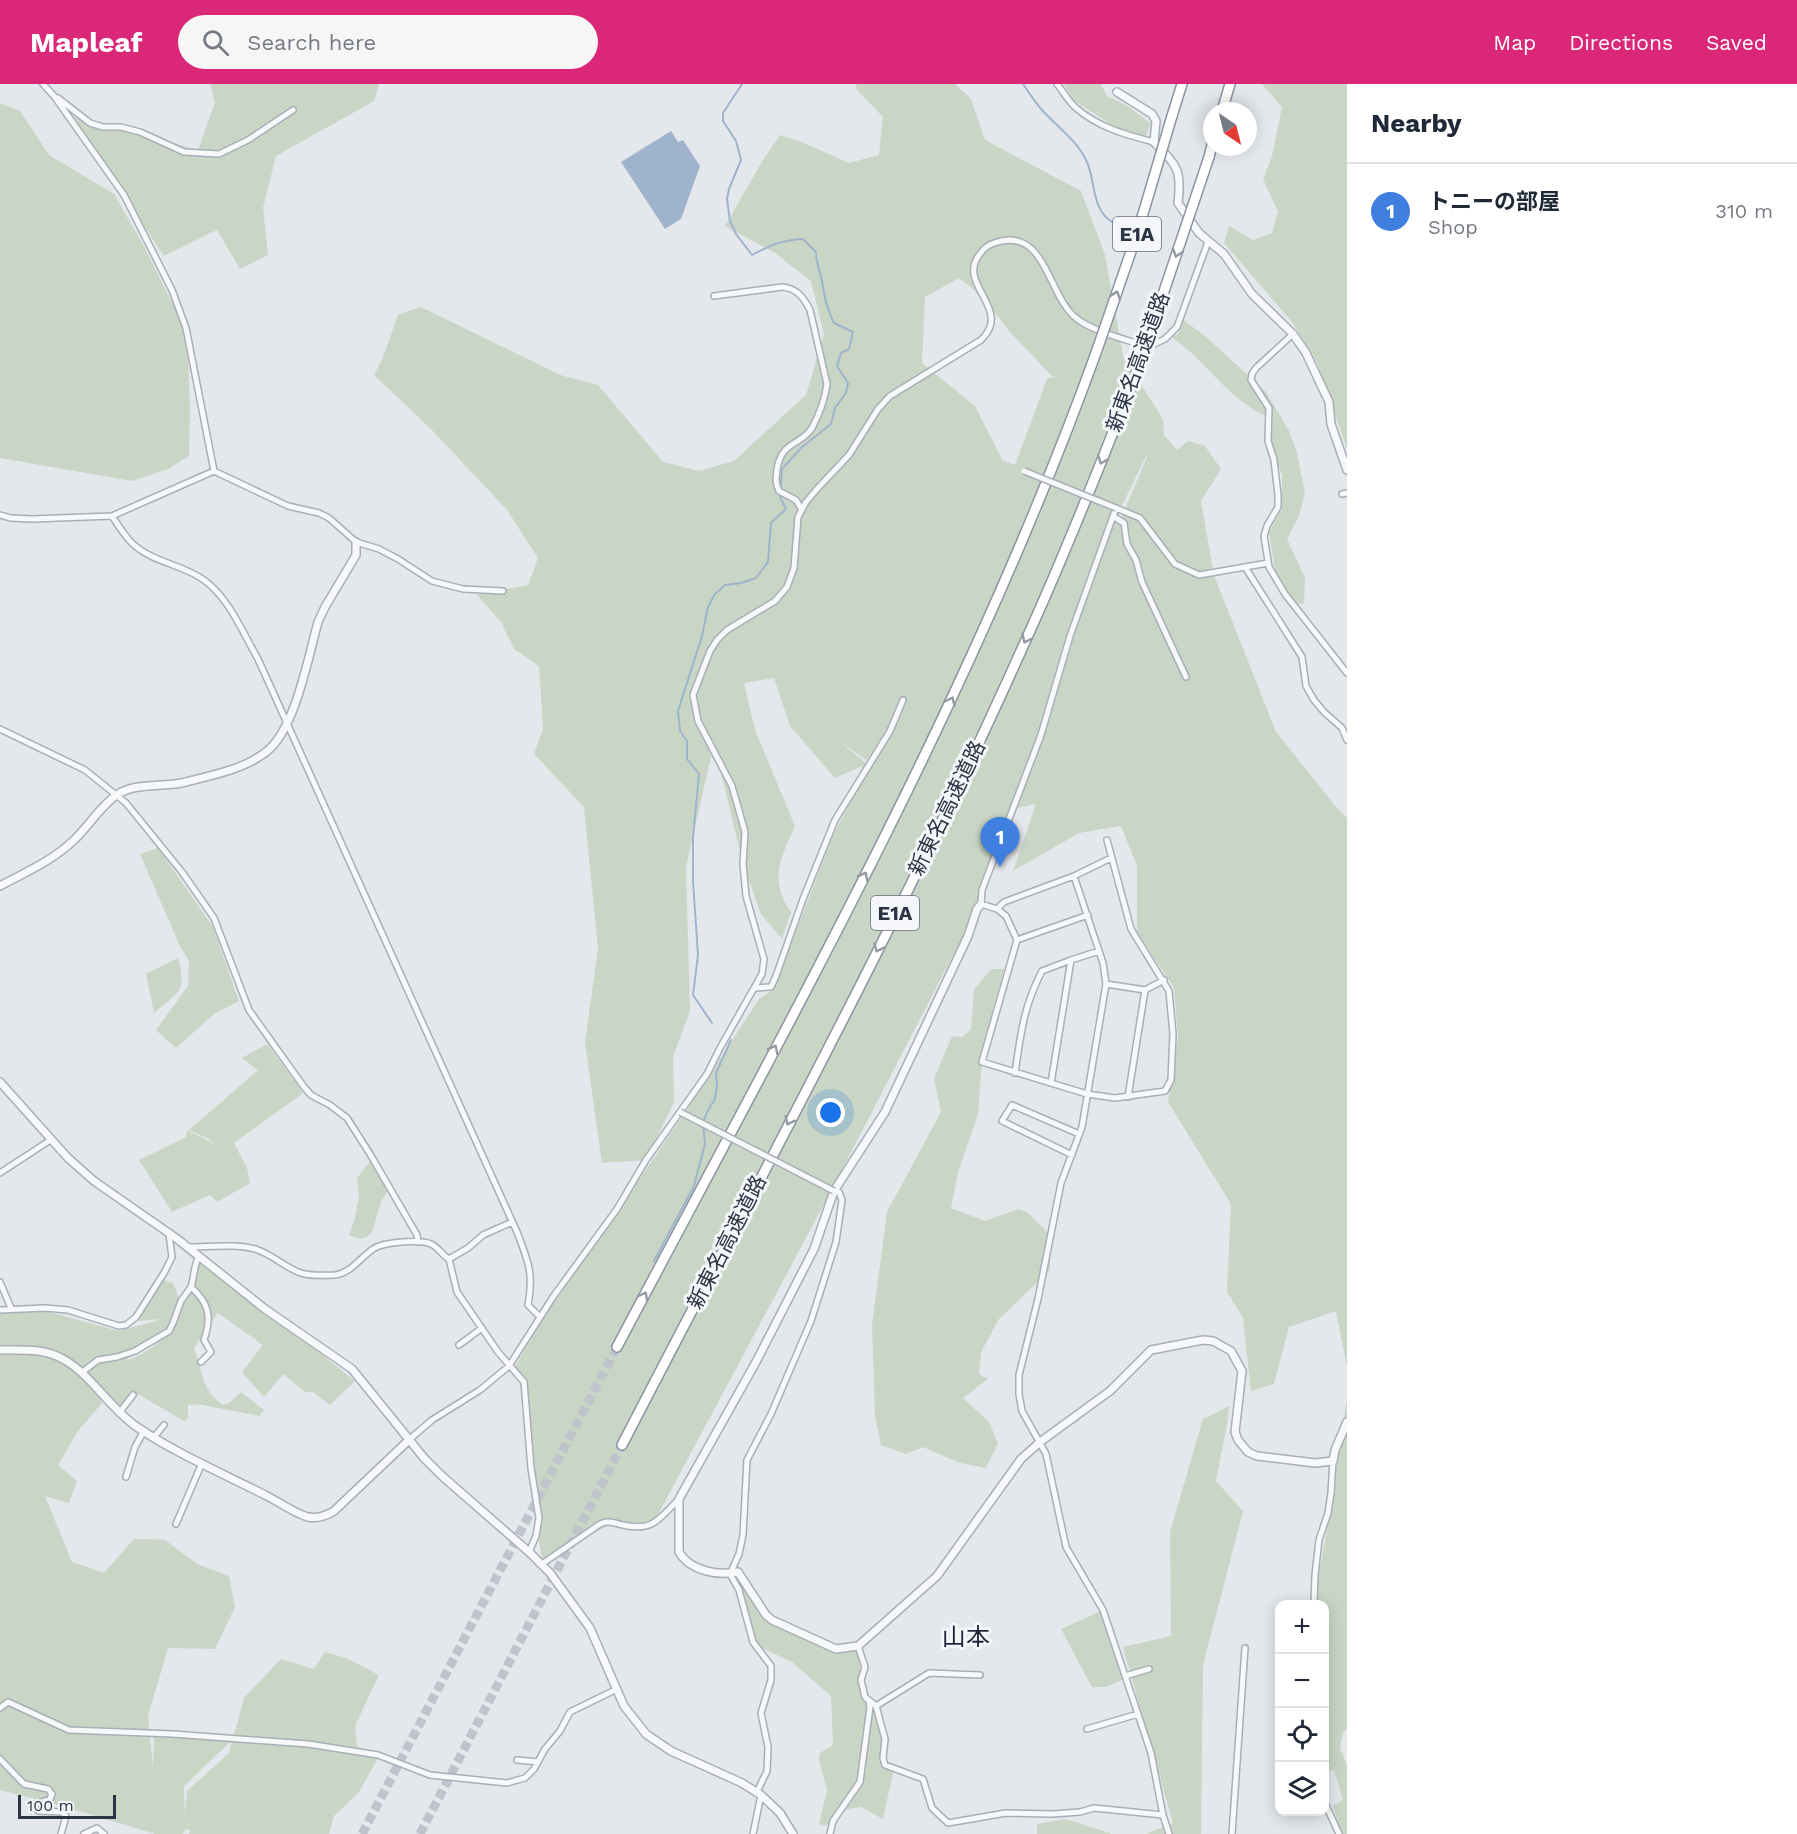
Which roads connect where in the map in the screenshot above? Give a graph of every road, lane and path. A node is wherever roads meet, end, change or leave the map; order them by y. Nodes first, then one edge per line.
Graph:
1 (43, 84) edge
2 (1057, 84) edge
3 (1182, 84) edge
4 (1230, 84) edge
5 (1117, 92) dead end
6 (54, 96) junction
7 (1225, 102) edge
8 (293, 110) dead end
9 (1155, 142) junction
10 (1209, 156) edge
11 (1208, 242) junction
12 (714, 296) dead end
13 (1293, 334) junction
14 (1347, 470) edge
15 (214, 471) junction
16 (1024, 471) dead end
17 (1116, 508) junction
18 (802, 510) junction
19 (0, 515) edge
20 (112, 516) junction
21 (1114, 518) junction
22 (356, 542) junction
23 (1268, 563) junction
24 (1245, 567) junction
25 (503, 591) dead end
26 (1347, 673) edge
27 (1186, 677) dead end
28 (903, 700) dead end
29 (288, 724) junction
30 (0, 729) edge
31 (1347, 740) edge
32 (118, 794) junction
33 (1107, 840) dead end
34 (1111, 858) junction
35 (1074, 876) junction
36 (0, 886) edge
37 (981, 904) junction
38 (997, 909) junction
39 (1088, 915) junction
40 (1017, 940) junction
41 (1099, 951) junction
42 (1071, 960) junction
43 (1164, 980) junction
44 (1106, 984) junction
45 (756, 988) junction
46 (1145, 990) junction
47 (1015, 1074) junction
48 (0, 1082) edge
49 (1051, 1083) junction
50 (1087, 1094) junction
51 (1128, 1096) junction
52 (680, 1112) junction
53 (1079, 1134) junction
54 (52, 1139) junction
55 (1072, 1155) junction
56 (0, 1173) edge
57 (834, 1191) junction
58 (512, 1222) junction
59 (169, 1234) junction
60 (418, 1242) junction
61 (187, 1247) junction
62 (199, 1256) junction
63 (449, 1259) junction
64 (0, 1282) edge
65 (191, 1287) junction
66 (11, 1308) junction
67 (0, 1310) edge
68 (540, 1317) junction
69 (482, 1328) junction
70 (459, 1344) dead end
71 (617, 1347) tunnel mouth
72 (0, 1350) edge
73 (201, 1362) dead end
74 (509, 1366) junction
75 (81, 1372) junction
76 (133, 1395) dead end
77 (119, 1413) junction
78 (1347, 1422) edge
79 (164, 1425) dead end
80 (144, 1431) junction
81 (154, 1437) junction
82 (410, 1439) junction
83 (1040, 1442) junction
84 (622, 1445) tunnel mouth
85 (1333, 1461) junction
86 (202, 1463) junction
87 (126, 1477) dead end
88 (679, 1499) junction
89 (176, 1524) dead end
90 (529, 1552) junction
91 (542, 1564) junction
92 (730, 1574) junction
93 (1314, 1600) edge
94 (858, 1646) junction
95 (1245, 1648) dead end
96 (1149, 1669) dead end
97 (980, 1675) dead end
98 (1125, 1676) junction
99 (616, 1689) junction
100 (869, 1702) junction
101 (876, 1706) junction
102 (0, 1708) edge
103 (1138, 1714) junction
104 (1088, 1729) dead end
105 (0, 1759) edge
106 (517, 1760) dead end
107 (538, 1762) junction
108 (759, 1794) junction
109 (1329, 1812) edge
110 (1162, 1815) junction
111 (61, 1834) edge
112 (84, 1834) edge
113 (104, 1834) edge
114 (753, 1834) edge
115 (793, 1834) edge
116 (830, 1834) edge
117 (1169, 1834) edge
118 (1232, 1834) edge
119 (1339, 1834) edge

1 - 6 street
2 - 9 street
71 -> 3 highway, 新東名高速道路 / E1A, bridge
4 - 7 highway
5 - 9 street
6 - 8 street
6 - 15 street
9 - 11 street
10 -> 84 highway, 新東名高速道路 / E1A, bridge
11 - 13 street
11 - 18 street
12 - 18 street
13 - 14 street
13 - 23 street
15 - 20 street
15 - 22 street
16 - 17 street, bridge
17 - 21 street
17 - 24 street
18 - 45 street
19 - 20 street
20 - 29 street
21 - 27 street
21 - 37 street
22 - 25 street
22 - 29 street
23 - 24 street
23 - 26 street
24 - 31 street
28 - 45 street
29 - 32 street
29 - 58 street
30 - 32 street
32 - 36 street
32 - 60 street
33 - 34 street
34 - 35 street
34 - 43 street
35 - 38 street
35 - 39 street
37 - 38 street
37 - 57 street
38 - 40 street
39 - 40 street
39 - 41 street
40 - 47 street
41 - 42 street
41 - 44 street
42 - 47 street
42 - 49 street
43 - 46 street
43 - 51 street
44 - 46 street
44 - 50 street
45 - 52 street
46 - 51 street
47 - 49 street
48 - 54 street
49 - 50 street
50 - 51 street
50 - 53 street
52 - 57 street, bridge
52 - 68 street
53 - 55 street
53 - 55 street
54 - 56 street
54 - 59 street
55 - 83 street
57 - 88 street
57 - 92 street
58 - 63 street
58 - 68 street
59 - 61 street
59 - 66 street
60 - 61 street
60 - 63 street
61 - 62 street
62 - 65 street
62 - 82 street
63 - 69 street
64 - 66 street
65 - 73 street
65 - 75 street
66 - 67 street
68 - 74 street
69 - 70 street
69 - 74 street
72 - 75 street
74 - 82 street
74 - 90 street
75 - 77 street
76 - 77 street
77 - 80 street
78 - 85 street
79 - 81 street
80 - 81 street
80 - 87 street
81 - 86 street
82 - 86 street
82 - 90 street
83 - 85 street
83 - 94 street
83 - 98 street
85 - 93 street
86 - 89 street
88 - 91 street
88 - 92 street
90 - 91 street
91 - 99 street
92 - 94 street
92 - 108 street
94 - 100 street
95 - 118 street
96 - 98 street
97 - 101 street
98 - 103 street
99 - 107 street
99 - 108 street
100 - 101 street
100 - 116 street
101 - 110 street
102 - 107 street
103 - 104 street
103 - 110 street
105 - 111 street
106 - 107 street
108 - 114 street
108 - 115 street
109 - 119 street
110 - 117 street
112 - 113 street

